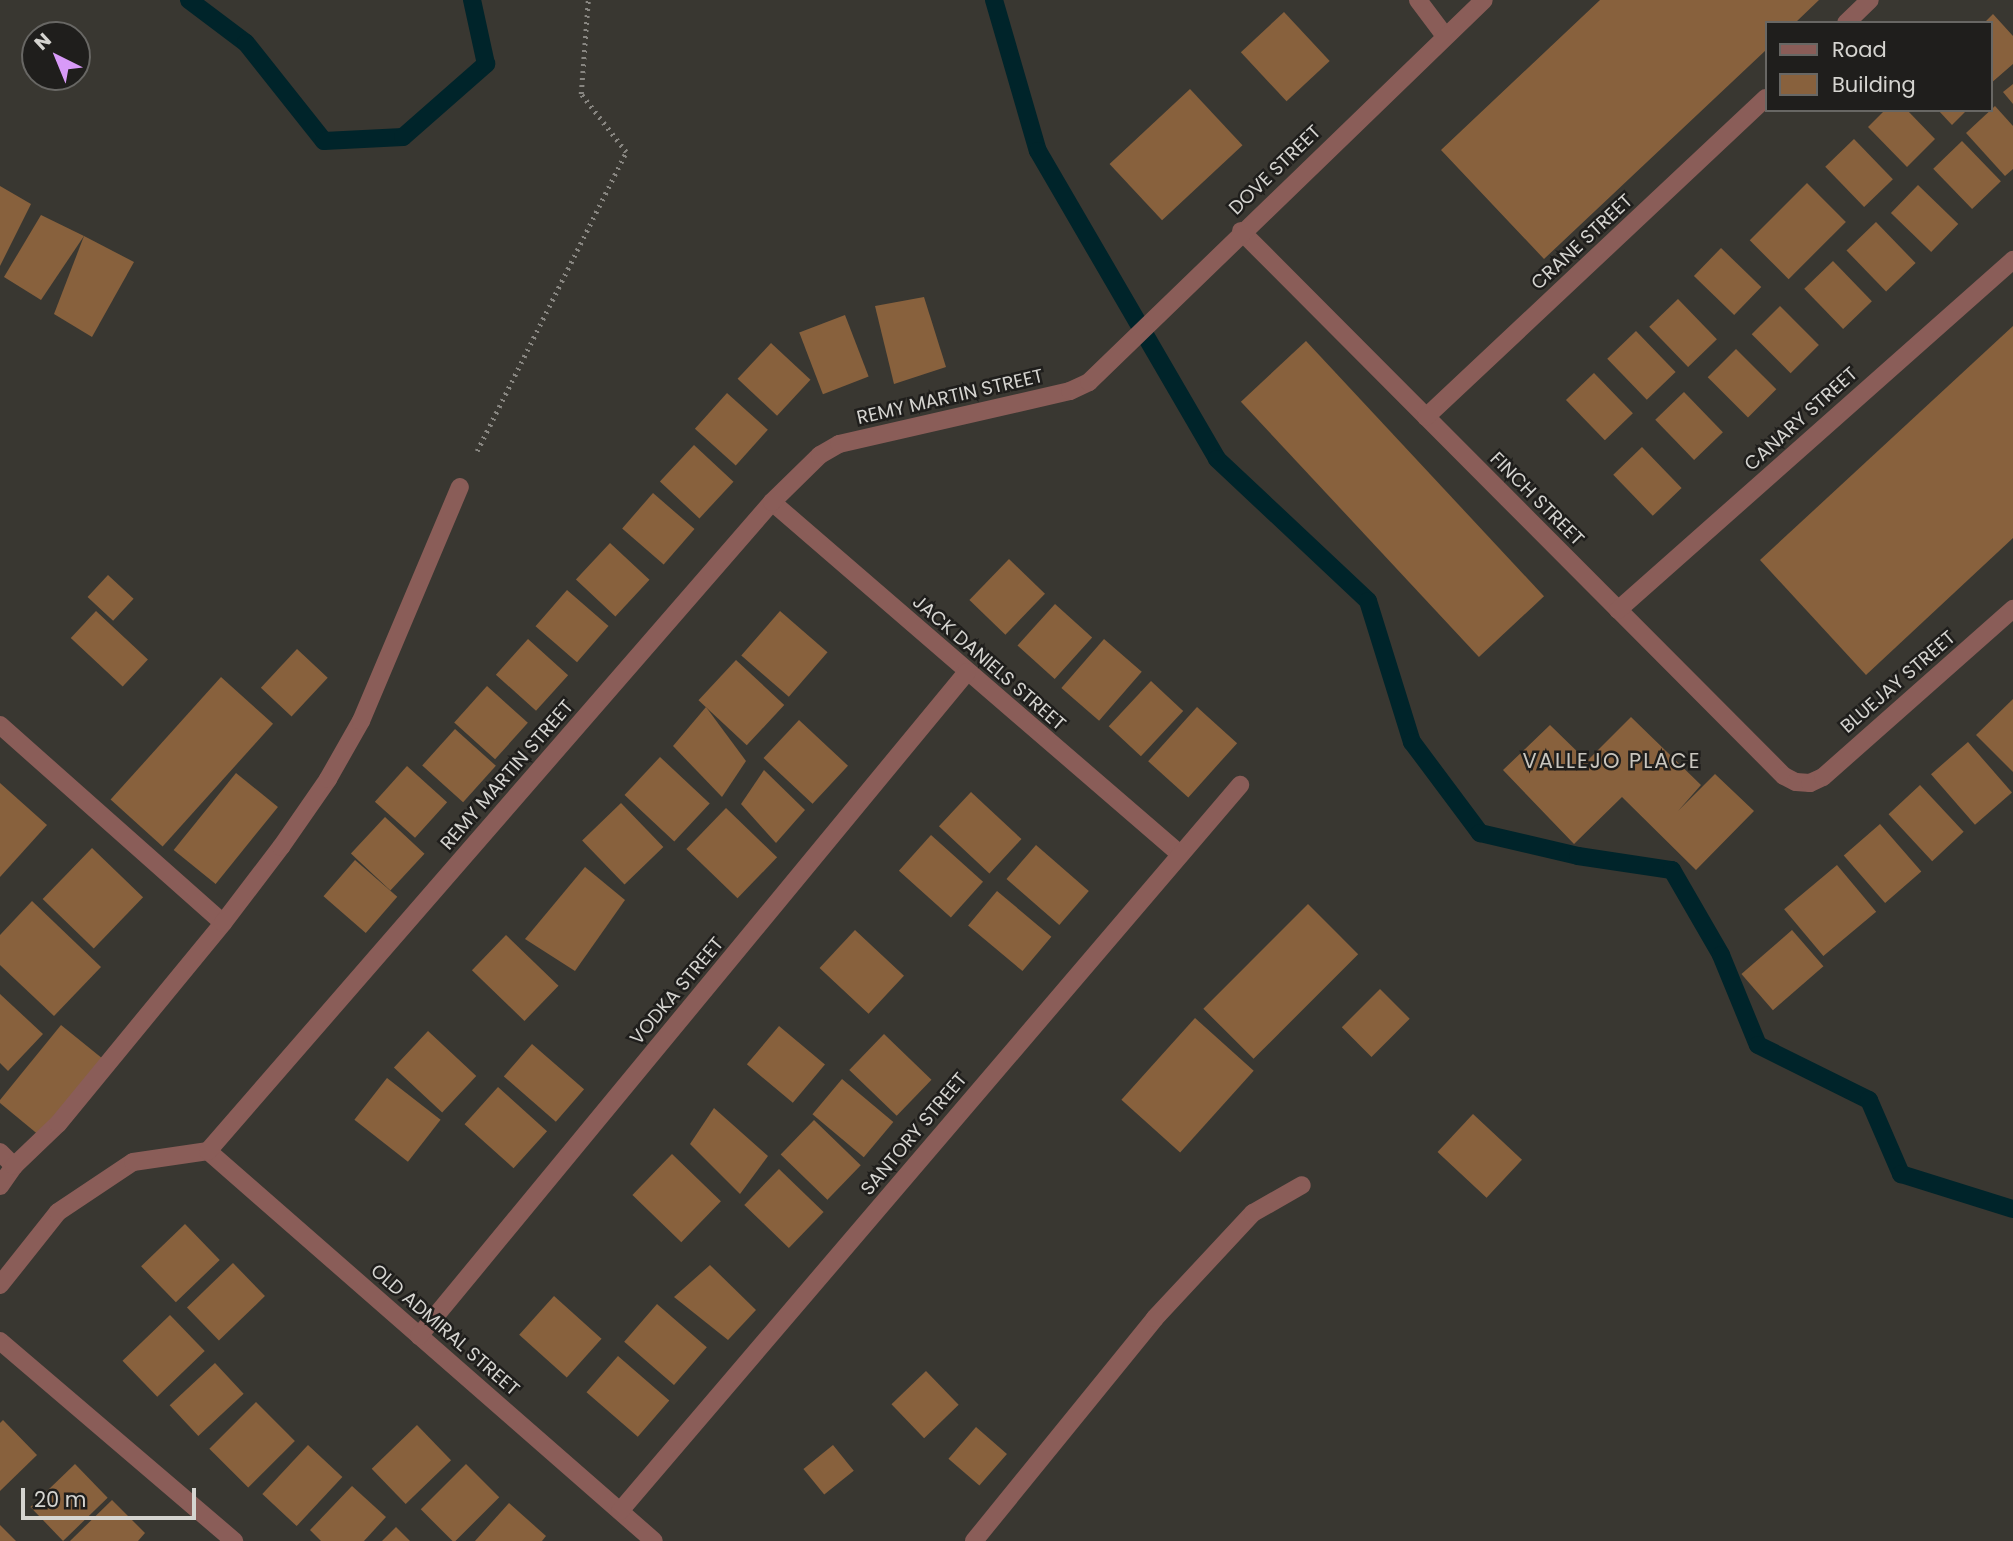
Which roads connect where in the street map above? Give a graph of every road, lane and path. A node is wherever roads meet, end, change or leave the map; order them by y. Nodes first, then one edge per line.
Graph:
1 (588, 0) edge
2 (1418, 0) edge
3 (1484, 0) edge
4 (1870, 0) edge
5 (1848, 21) edge
6 (1445, 36) junction
7 (1764, 100) edge
8 (1241, 231) junction
9 (2013, 260) edge
10 (1096, 372) joint
11 (1426, 417) junction
12 (460, 487) joint
13 (772, 502) junction
14 (2013, 608) edge
15 (1618, 610) junction
16 (967, 672) junction
17 (0, 725) edge
18 (1810, 783) joint
19 (1240, 785) dead end
20 (1180, 854) junction
21 (223, 923) junction
22 (208, 1151) junction
23 (0, 1152) edge
24 (15, 1166) junction
25 (0, 1185) edge
26 (1302, 1185) dead end
27 (0, 1285) edge
28 (419, 1336) junction
29 (0, 1341) edge
30 (620, 1511) junction
31 (234, 1541) edge
32 (654, 1541) edge
33 (974, 1541) edge

1 - 12 path
2 - 6 street
3 - 6 street, DOVE STREET
4 - 5 street
6 - 8 street, DOVE STREET
7 - 11 street, CRANE STREET
8 - 10 street, DOVE STREET
8 - 11 street, FINCH STREET
9 - 15 street, CANARY STREET
10 - 13 street, REMY MARTIN STREET
11 - 15 street, FINCH STREET
12 - 21 street
13 - 16 street, JACK DANIELS STREET
13 - 22 street, REMY MARTIN STREET
14 - 18 street, BLUEJAY STREET
15 - 18 street, FINCH STREET
16 - 20 street, JACK DANIELS STREET
16 - 28 street, VODKA STREET
17 - 21 street
19 - 20 street, SANTORY STREET
20 - 30 street, SANTORY STREET
21 - 24 street
22 - 27 street
22 - 28 street, OLD ADMIRAL STREET
23 - 24 street
24 - 25 street
26 - 33 street
28 - 30 street, OLD ADMIRAL STREET
29 - 31 street
30 - 32 street, OLD ADMIRAL STREET

